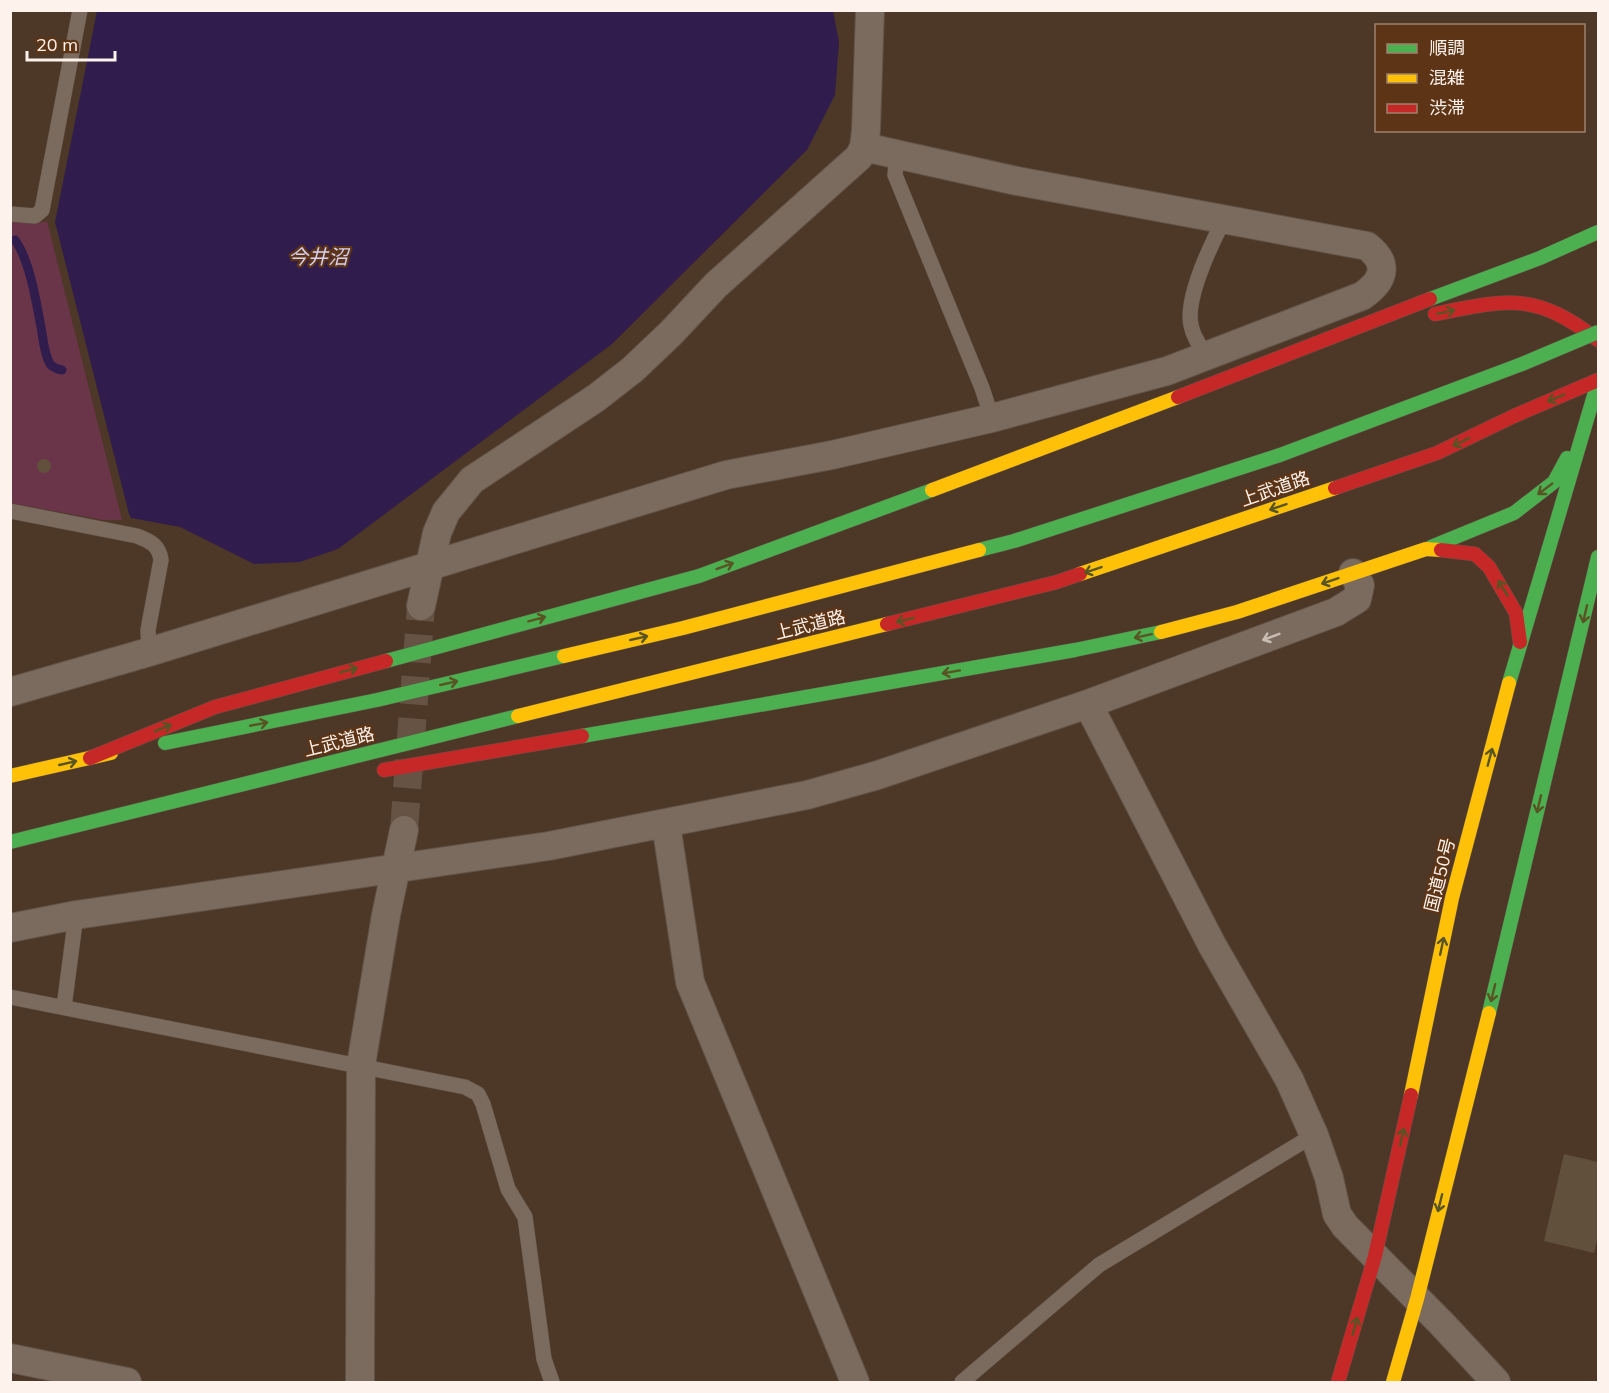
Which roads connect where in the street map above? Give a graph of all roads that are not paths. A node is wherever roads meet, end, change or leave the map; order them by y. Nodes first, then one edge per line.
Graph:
1 (80, 10) edge
2 (869, 11) edge
3 (864, 147) junction
4 (897, 154) junction
5 (10, 213) edge
6 (1225, 218) junction
7 (1599, 232) edge
8 (1350, 329) junction
9 (1599, 332) edge
10 (1599, 340) edge
11 (1206, 355) junction
12 (1221, 381) junction
13 (1599, 381) edge
14 (992, 418) junction
15 (1586, 423) junction
16 (10, 511) edge
17 (1426, 549) junction
18 (1599, 557) edge
19 (429, 565) junction
20 (1353, 573) junction
21 (421, 606) tunnel mouth
22 (1520, 642) junction
23 (149, 652) junction
24 (10, 692) edge
25 (1088, 704) junction
26 (90, 758) junction
27 (375, 772) dead end
28 (10, 776) edge
29 (255, 782) junction
30 (313, 782) dead end
31 (666, 824) junction
32 (404, 830) tunnel mouth
33 (10, 842) edge
34 (395, 869) junction
35 (76, 915) junction
36 (10, 928) edge
37 (10, 997) edge
38 (64, 1007) junction
39 (361, 1065) junction
40 (1314, 1135) junction
41 (1375, 1256) junction
42 (1417, 1299) junction
43 (10, 1358) edge
44 (127, 1383) edge
45 (360, 1383) edge
46 (552, 1383) edge
47 (855, 1383) edge
48 (962, 1383) edge
49 (1338, 1383) edge
50 (1393, 1383) edge
51 (1496, 1383) edge

1 - 5 lane
2 - 3 street
3 - 4 street
3 - 19 street
4 - 6 street
4 - 14 lane
6 - 11 lane
6 - 11 street
7 - 8 highway
8 -> 10 highway
8 - 12 highway
26 -> 9 highway, 上武道路, bridge
11 - 12 street
11 - 14 street
26 -> 12 highway
13 - 15 highway, 国道50号
13 -> 29 highway, 上武道路
14 - 19 street
15 -> 17 highway
15 - 22 highway, 国道50号
16 - 23 lane
17 - 20 highway
22 -> 17 highway
18 -> 42 highway
19 - 21 street
19 - 23 street
20 -> 25 street
20 -> 27 highway
41 -> 22 highway, 国道50号
23 - 24 street
25 - 31 street
25 - 40 street
28 -> 26 highway, 上武道路
29 - 30 highway
29 - 33 highway, 上武道路
31 - 34 street
31 - 47 street
32 - 34 street
34 - 35 street
34 - 39 street
35 - 36 street
35 - 38 lane
37 - 38 lane
38 - 39 lane
39 - 45 street
39 - 46 lane
40 - 41 street
40 - 48 lane
41 - 42 street
49 -> 41 highway, 国道50号
42 - 50 highway
42 - 51 street
43 - 44 street

